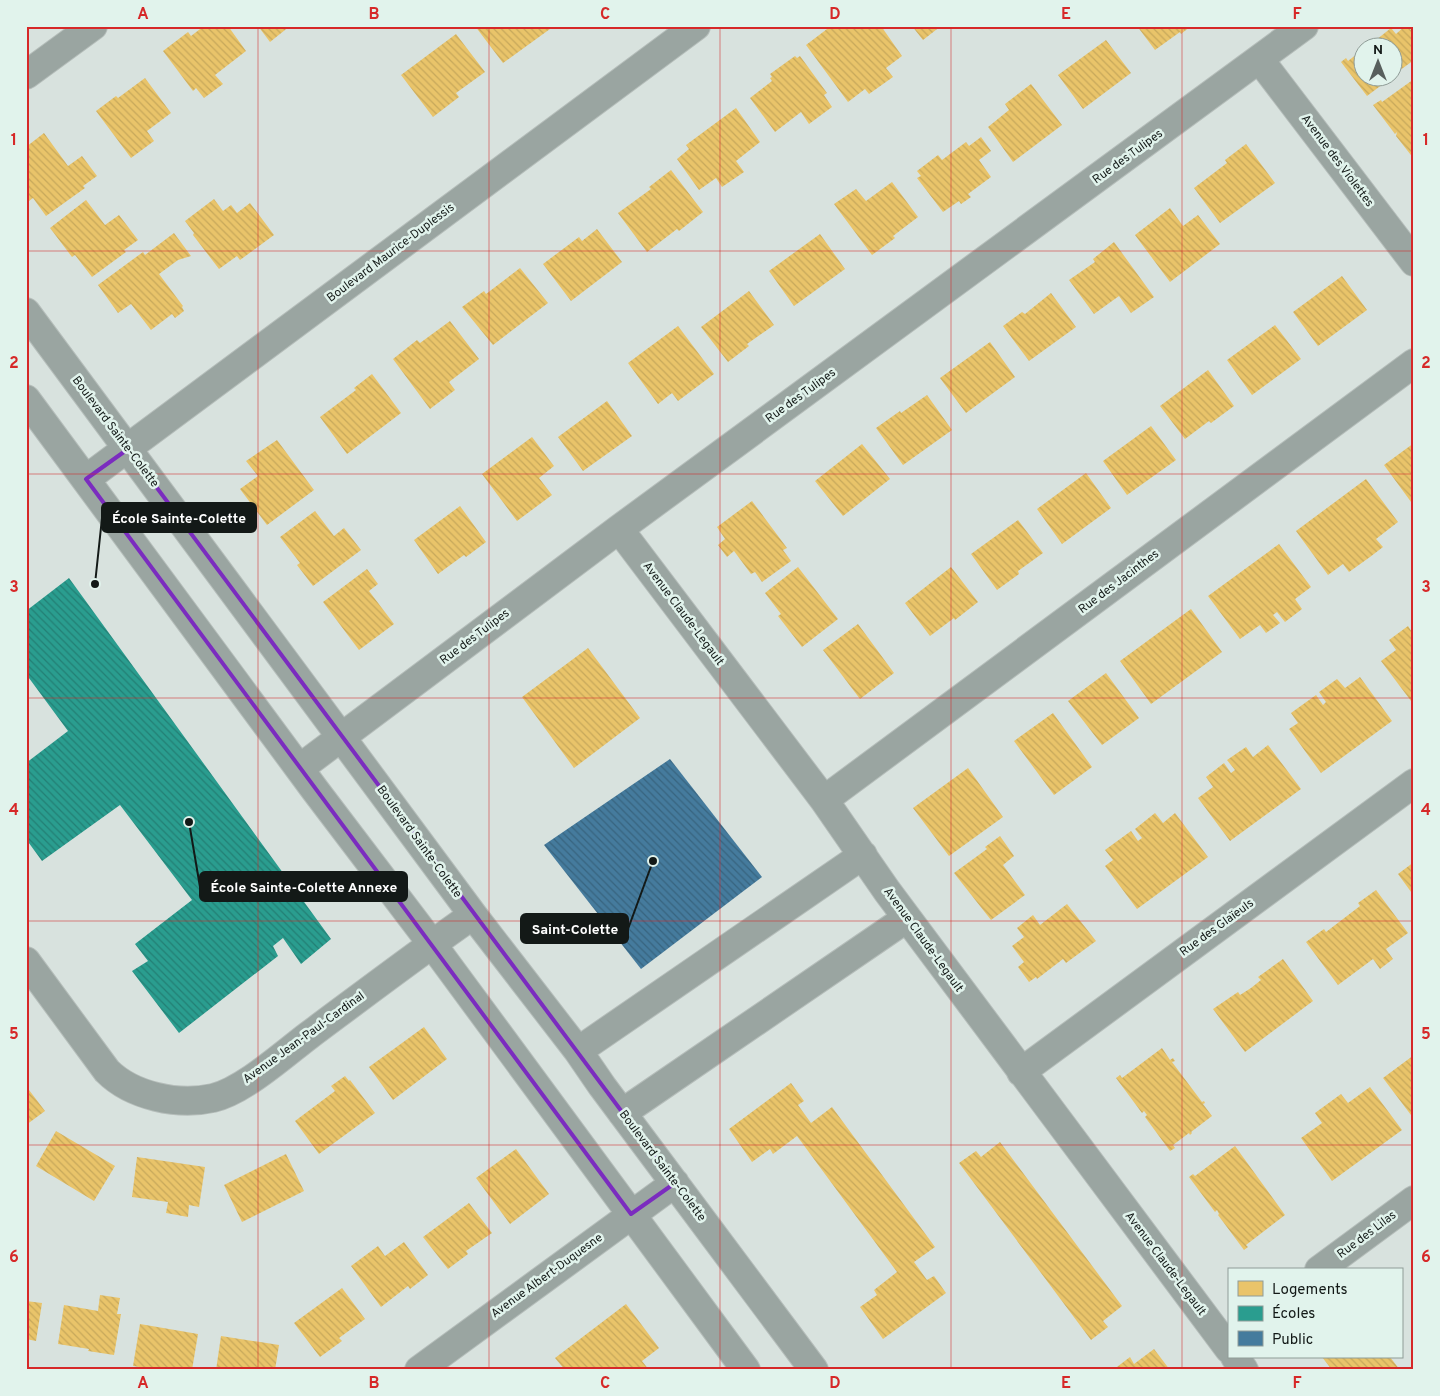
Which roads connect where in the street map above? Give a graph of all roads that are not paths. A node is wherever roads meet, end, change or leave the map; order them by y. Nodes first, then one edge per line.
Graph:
1 (93, 26) edge
2 (696, 26) edge
3 (1304, 26) edge
4 (1260, 60) junction
5 (26, 75) edge
6 (1414, 262) edge
7 (26, 312) edge
8 (1414, 363) edge
9 (26, 399) edge
10 (128, 448) junction
11 (86, 479) junction
12 (619, 529) junction
13 (341, 736) junction
14 (300, 768) junction
15 (1414, 783) edge
16 (824, 800) junction
17 (863, 855) junction
18 (473, 915) junction
19 (907, 918) junction
20 (432, 944) junction
21 (26, 961) edge
22 (578, 1051) junction
23 (1021, 1072) junction
24 (622, 1112) junction
25 (675, 1183) junction
26 (1414, 1200) edge
27 (631, 1214) junction
28 (1322, 1268) edge
29 (1228, 1345) edge
30 (1236, 1358) edge
31 (419, 1370) edge
32 (746, 1370) edge
33 (814, 1370) edge
34 (1244, 1370) edge

1 - 5 street
2 - 10 street, Boulevard Maurice-Duplessis
3 - 4 street, Rue des Tulipes
4 - 6 street, Avenue des Violettes
4 - 12 street, Rue des Tulipes
7 - 10 street, Boulevard Sainte-Colette
8 - 16 street, Rue des Jacinthes
9 - 11 street
10 - 11 street, Boulevard Maurice-Duplessis
10 - 13 street, Boulevard Sainte-Colette
11 - 14 street
12 - 13 street, Rue des Tulipes
12 - 16 street, Avenue Claude-Legault
13 - 14 street, Rue des Tulipes
13 - 18 street, Boulevard Sainte-Colette
14 - 20 street
15 - 23 street, Rue des Glaïeuls
16 - 17 street, Avenue Claude-Legault
17 - 19 street, Avenue Claude-Legault
17 - 22 street
18 - 20 street, Avenue Jean-Paul-Cardinal
18 - 22 street, Boulevard Sainte-Colette
19 - 23 street, Avenue Claude-Legault
19 - 24 street
20 - 21 street, Avenue Jean-Paul-Cardinal
20 - 27 street
22 - 24 street, Boulevard Sainte-Colette
23 - 29 street, Avenue Claude-Legault
24 - 25 street, Boulevard Sainte-Colette
25 - 27 street, Avenue Albert-Duquesne
25 - 33 street, Boulevard Sainte-Colette
26 - 28 street, Rue des Lilas
27 - 31 street, Avenue Albert-Duquesne
27 - 32 street
30 - 34 street, Avenue Claude-Legault

